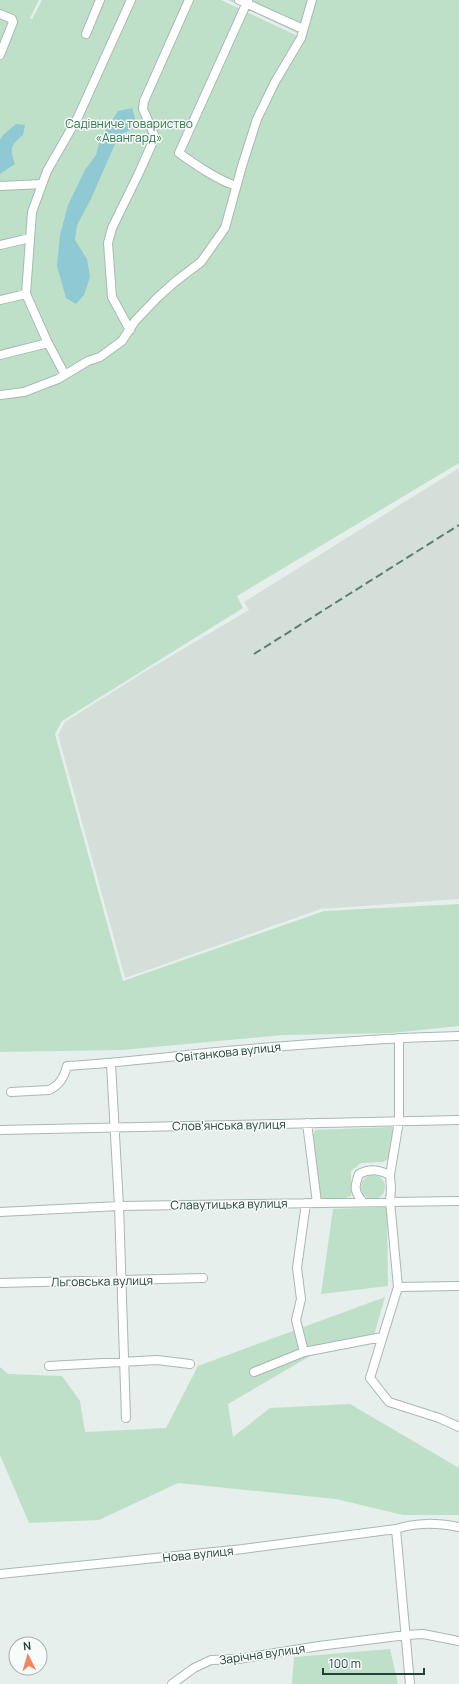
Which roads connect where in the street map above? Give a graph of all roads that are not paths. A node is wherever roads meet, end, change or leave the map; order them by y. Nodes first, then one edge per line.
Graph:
1 (100, 0) edge
2 (131, 0) edge
3 (189, 0) edge
4 (312, 0) edge
5 (245, 1) edge
6 (0, 14) edge
7 (303, 29) junction
8 (86, 34) dead end
9 (0, 54) edge
10 (42, 184) junction
11 (0, 186) edge
12 (236, 186) junction
13 (30, 238) junction
14 (0, 245) edge
15 (26, 294) junction
16 (0, 300) edge
17 (130, 330) junction
18 (48, 343) junction
19 (0, 355) edge
20 (65, 375) junction
21 (0, 395) edge
22 (459, 1036) edge
23 (399, 1038) junction
24 (111, 1064) junction
25 (11, 1092) dead end
26 (459, 1120) edge
27 (399, 1121) junction
28 (307, 1123) junction
29 (115, 1128) junction
30 (0, 1130) edge
31 (390, 1175) junction
32 (459, 1201) edge
33 (363, 1202) junction
34 (390, 1202) junction
35 (306, 1203) junction
36 (317, 1203) junction
37 (119, 1206) junction
38 (0, 1212) edge
39 (203, 1278) dead end
40 (121, 1280) junction
41 (0, 1283) edge
42 (459, 1286) edge
43 (398, 1287) junction
44 (382, 1337) junction
45 (304, 1352) junction
46 (124, 1361) junction
47 (190, 1364) dead end
48 (49, 1366) dead end
49 (254, 1372) dead end
50 (126, 1418) dead end
51 (459, 1427) edge
52 (459, 1527) edge
53 (396, 1529) junction
54 (0, 1574) edge
55 (406, 1635) junction
56 (459, 1641) edge
57 (172, 1684) edge
58 (410, 1684) edge

1 - 8 street
2 - 10 street
3 - 17 street
4 - 7 street
5 - 7 street
5 - 12 street
6 - 9 street
7 - 12 street
10 - 11 street
10 - 13 street
12 - 17 street
13 - 14 street
13 - 15 street
15 - 16 street
15 - 18 street
17 - 20 street
18 - 19 street
18 - 20 street
20 - 21 street
22 - 23 street, Світанкова вулиця
23 - 24 street, Світанкова вулиця
23 - 27 street
24 - 25 street, Світанкова вулиця
24 - 29 street
26 - 27 street, Словʼянська вулиця
27 - 28 street, Словʼянська вулиця
27 - 31 street
28 - 29 street, Словʼянська вулиця
28 - 36 street
29 - 30 street, Словʼянська вулиця
29 - 37 street
31 - 33 street
31 - 34 street
32 - 34 street, Славутицька вулиця
33 - 34 street, Славутицька вулиця
33 - 36 street, Славутицька вулиця
34 - 43 street
35 - 36 street, Славутицька вулиця
35 - 37 street, Славутицька вулиця
35 - 45 street
37 - 38 street, Славутицька вулиця
37 - 40 street
39 - 40 street, Льговська вулиця
40 - 41 street, Льговська вулиця
40 - 46 street
42 - 43 street
43 - 44 street
44 - 45 street
44 - 51 street
45 - 49 street
46 - 47 street
46 - 48 street
46 - 50 street
52 - 53 street, Нова вулиця
53 - 54 street, Нова вулиця
53 - 55 street
55 - 56 street, Зарічна вулиця
55 - 57 street, Зарічна вулиця
55 - 58 street

